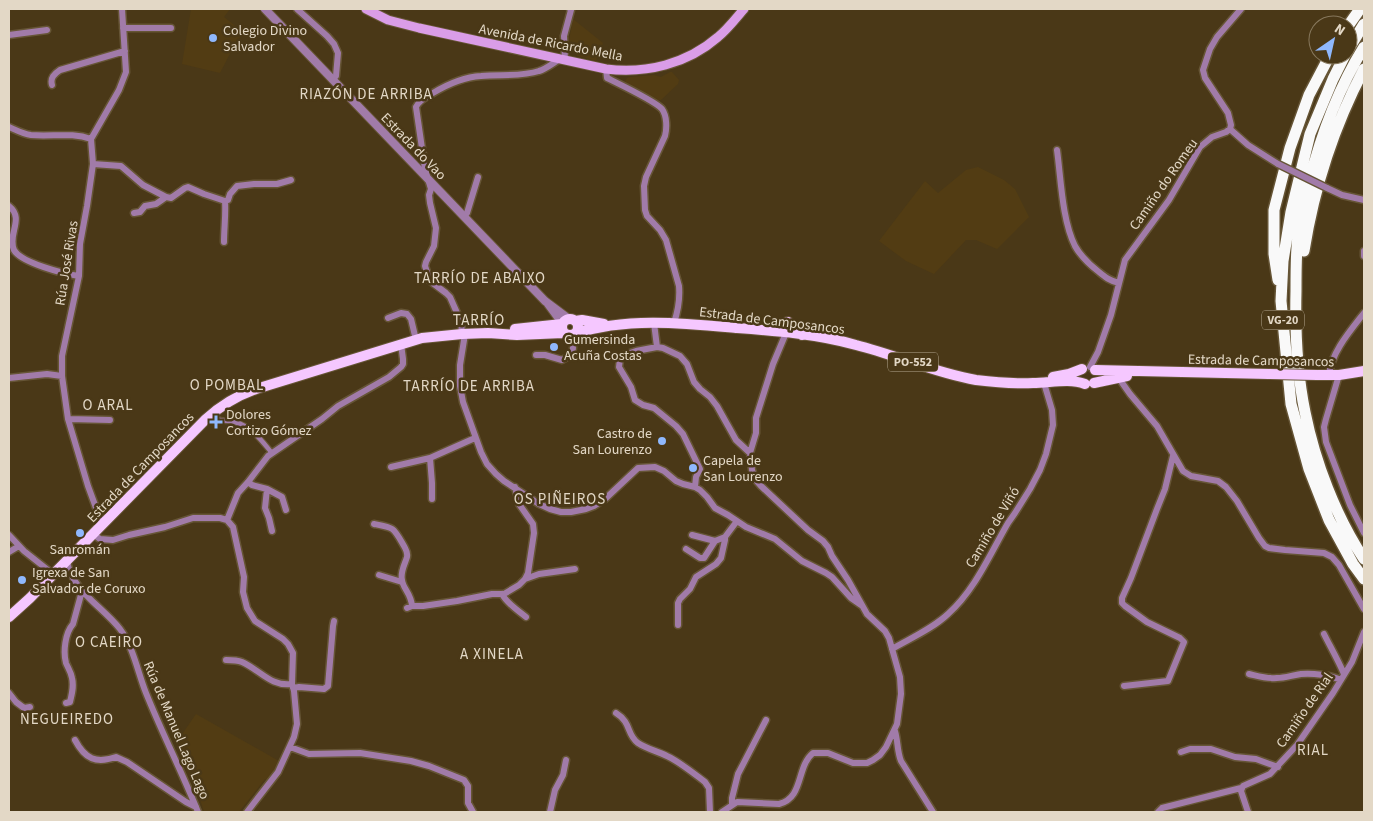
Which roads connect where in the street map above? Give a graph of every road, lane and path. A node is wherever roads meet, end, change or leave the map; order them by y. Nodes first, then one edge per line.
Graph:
1 (122, 9) edge
2 (266, 9) edge
3 (297, 9) edge
4 (366, 9) edge
5 (570, 9) edge
6 (744, 9) edge
7 (1241, 9) edge
8 (123, 28) junction
9 (171, 28) dead end
10 (47, 30) dead end
11 (9, 35) edge
12 (1364, 47) edge
13 (125, 51) junction
14 (562, 60) junction
15 (1325, 65) edge
16 (1340, 65) edge
17 (606, 69) junction
18 (1364, 69) edge
19 (333, 79) junction
20 (52, 85) dead end
21 (9, 127) edge
22 (1230, 129) junction
23 (91, 139) junction
24 (1056, 150) dead end
25 (93, 164) junction
26 (478, 176) dead end
27 (427, 177) junction
28 (290, 180) dead end
29 (166, 197) junction
30 (1364, 200) edge
31 (225, 201) junction
32 (9, 206) edge
33 (134, 213) dead end
34 (463, 216) junction
35 (224, 242) dead end
36 (12, 251) edge
37 (1364, 251) edge
38 (1364, 256) edge
39 (79, 276) junction
40 (1119, 283) junction
41 (545, 301) junction
42 (1281, 302) junction
43 (1364, 314) edge
44 (554, 315) junction
45 (388, 318) dead end
46 (654, 323) junction
47 (674, 323) junction
48 (547, 325) junction
49 (568, 327) junction
50 (787, 327) junction
51 (1296, 327) junction
52 (488, 333) junction
53 (463, 334) junction
54 (416, 340) junction
55 (401, 344) junction
56 (657, 347) junction
57 (536, 355) dead end
58 (1089, 369) junction
59 (1364, 371) edge
60 (1157, 372) junction
61 (1334, 375) junction
62 (62, 376) junction
63 (9, 378) edge
64 (1120, 379) junction
65 (1015, 382) junction
66 (1044, 383) junction
67 (1089, 383) junction
68 (216, 418) dead end
69 (68, 419) junction
70 (110, 420) dead end
71 (475, 438) junction
72 (272, 453) junction
73 (750, 453) junction
74 (1173, 456) junction
75 (430, 458) junction
76 (391, 467) dead end
77 (248, 482) junction
78 (515, 487) junction
79 (696, 487) junction
80 (266, 489) junction
81 (432, 499) dead end
82 (286, 510) dead end
83 (227, 520) junction
84 (737, 521) junction
85 (102, 524) junction
86 (374, 524) dead end
87 (272, 532) dead end
88 (1364, 533) edge
89 (94, 534) junction
90 (9, 535) edge
91 (692, 535) dead end
92 (725, 537) junction
93 (715, 541) junction
94 (19, 546) junction
95 (686, 549) dead end
96 (9, 552) edge
97 (1364, 559) edge
98 (67, 561) junction
99 (575, 570) dead end
100 (53, 574) junction
101 (379, 575) dead end
102 (525, 579) junction
103 (1364, 580) edge
104 (402, 582) junction
105 (82, 591) junction
106 (502, 594) junction
107 (863, 606) junction
108 (1364, 609) edge
109 (9, 617) edge
110 (526, 617) dead end
111 (334, 621) dead end
112 (678, 625) dead end
113 (1364, 632) edge
114 (1324, 634) dead end
115 (892, 649) junction
116 (226, 660) dead end
117 (1249, 674) dead end
118 (1343, 677) junction
119 (293, 686) junction
120 (1124, 686) dead end
121 (9, 693) edge
122 (66, 703) dead end
123 (30, 707) dead end
124 (616, 713) dead end
125 (766, 720) dead end
126 (894, 731) junction
127 (75, 740) dead end
128 (290, 747) junction
129 (1181, 752) dead end
130 (566, 760) dead end
131 (1278, 767) junction
132 (1241, 788) junction
133 (732, 805) junction
134 (197, 810) edge
135 (247, 812) edge
136 (473, 812) edge
137 (550, 812) edge
138 (710, 812) edge
139 (722, 812) edge
140 (933, 812) edge
141 (1158, 812) edge
142 (1248, 812) edge

1 - 8 street
2 - 19 street, Estrada do Vao
3 - 19 street
4 - 14 main road, Avenida de Ricardo Mella
5 - 14 street
6 - 17 main road, Avenida de Ricardo Mella
7 - 22 street
8 - 9 street
8 - 13 street
10 - 11 street
12 - 51 highway, VG-20
13 - 20 street
13 - 23 street
14 - 17 main road, Avenida de Ricardo Mella
14 - 27 street
15 - 42 highway
16 - 42 highway, VG-20
17 - 47 street
18 - 51 highway
19 - 27 street, Estrada do Vao
21 - 23 street
22 - 30 street, bridge
22 - 40 street, Camiño do Romeu
23 - 25 street, Rúa José Rivas
24 - 40 street
25 - 29 street
25 - 39 street, Rúa José Rivas
26 - 34 street
27 - 34 street, Estrada do Vao
27 - 53 street
28 - 31 street
29 - 31 street
29 - 33 street
31 - 35 street
32 - 36 street
34 - 41 street, Estrada do Vao
36 - 39 street
37 - 38 street
39 - 62 street, Rúa José Rivas
40 - 58 street, Camiño do Romeu
41 - 44 street, Estrada do Vao
41 - 49 street, Estrada do Vao
42 - 103 highway, VG-20
43 - 61 street
44 - 48 street
44 - 49 street, Estrada do Vao
45 - 54 street
46 - 47 main road, Estrada de Camposancos
46 - 49 main road, Estrada de Camposancos
46 - 56 street
47 - 50 main road, Estrada de Camposancos
48 - 49 main road, Estrada de Camposancos
48 - 52 main road, Estrada de Camposancos
49 - 52 main road, Estrada de Camposancos
49 - 57 street
50 - 65 main road, Estrada de Camposancos / PO-552
50 - 73 street
51 - 97 highway, VG-20
52 - 53 main road, Estrada de Camposancos
53 - 54 main road, Estrada de Camposancos
53 - 71 street
54 - 55 main road, Estrada de Camposancos
55 - 72 street
55 - 85 main road, Estrada de Camposancos
56 - 73 street
56 - 79 street
58 - 60 main road, Estrada de Camposancos / PO-552
58 - 65 main road, Estrada de Camposancos / PO-552
58 - 67 main road
58 - 67 main road
59 - 61 main road, Estrada de Camposancos / PO-552
60 - 61 main road, Estrada de Camposancos / PO-552, bridge
60 - 64 main road, Estrada de Camposancos / PO-552
61 - 88 street
62 - 63 street
62 - 69 street, Rúa José Rivas
64 - 67 main road, Estrada de Camposancos / PO-552
64 - 74 street
65 - 66 main road, Estrada de Camposancos / PO-552
66 - 67 main road, Estrada de Camposancos / PO-552
66 - 115 street, Camiño de Viñó
68 - 72 street
69 - 70 street
69 - 85 street, Rúa José Rivas
71 - 75 street
71 - 78 street
72 - 77 street
73 - 107 street
74 - 108 street
74 - 120 street
75 - 76 street
75 - 81 street
77 - 80 street
77 - 83 street
78 - 79 street
78 - 102 street
79 - 84 street
80 - 82 street
80 - 87 street
83 - 89 street
83 - 119 street
84 - 92 street
84 - 107 street
85 - 89 main road, Estrada de Camposancos
86 - 104 street
89 - 98 main road, Estrada de Camposancos
90 - 94 street
91 - 93 street
92 - 93 street
92 - 112 street
93 - 95 street
94 - 96 street
94 - 100 street
98 - 100 main road, Estrada de Camposancos
98 - 105 street, Rúa de Manuel Lago Lago
99 - 102 street
100 - 109 main road, Estrada de Camposancos
101 - 104 street
102 - 106 street
104 - 106 street
105 - 122 street
105 - 134 street, Rúa de Manuel Lago Lago
106 - 110 street
107 - 115 street
111 - 119 street
113 - 118 street, Camiño de Rial
114 - 118 street
115 - 126 street
116 - 119 street
117 - 118 street
118 - 131 street, Camiño de Rial
119 - 128 street
121 - 123 street
124 - 138 street
125 - 133 street
126 - 133 street
126 - 140 street
127 - 134 street
128 - 135 street
128 - 136 street
129 - 131 street
130 - 137 street
131 - 132 street, Camiño de Rial
132 - 141 street, Camiño de Rial
132 - 142 street
133 - 139 street

